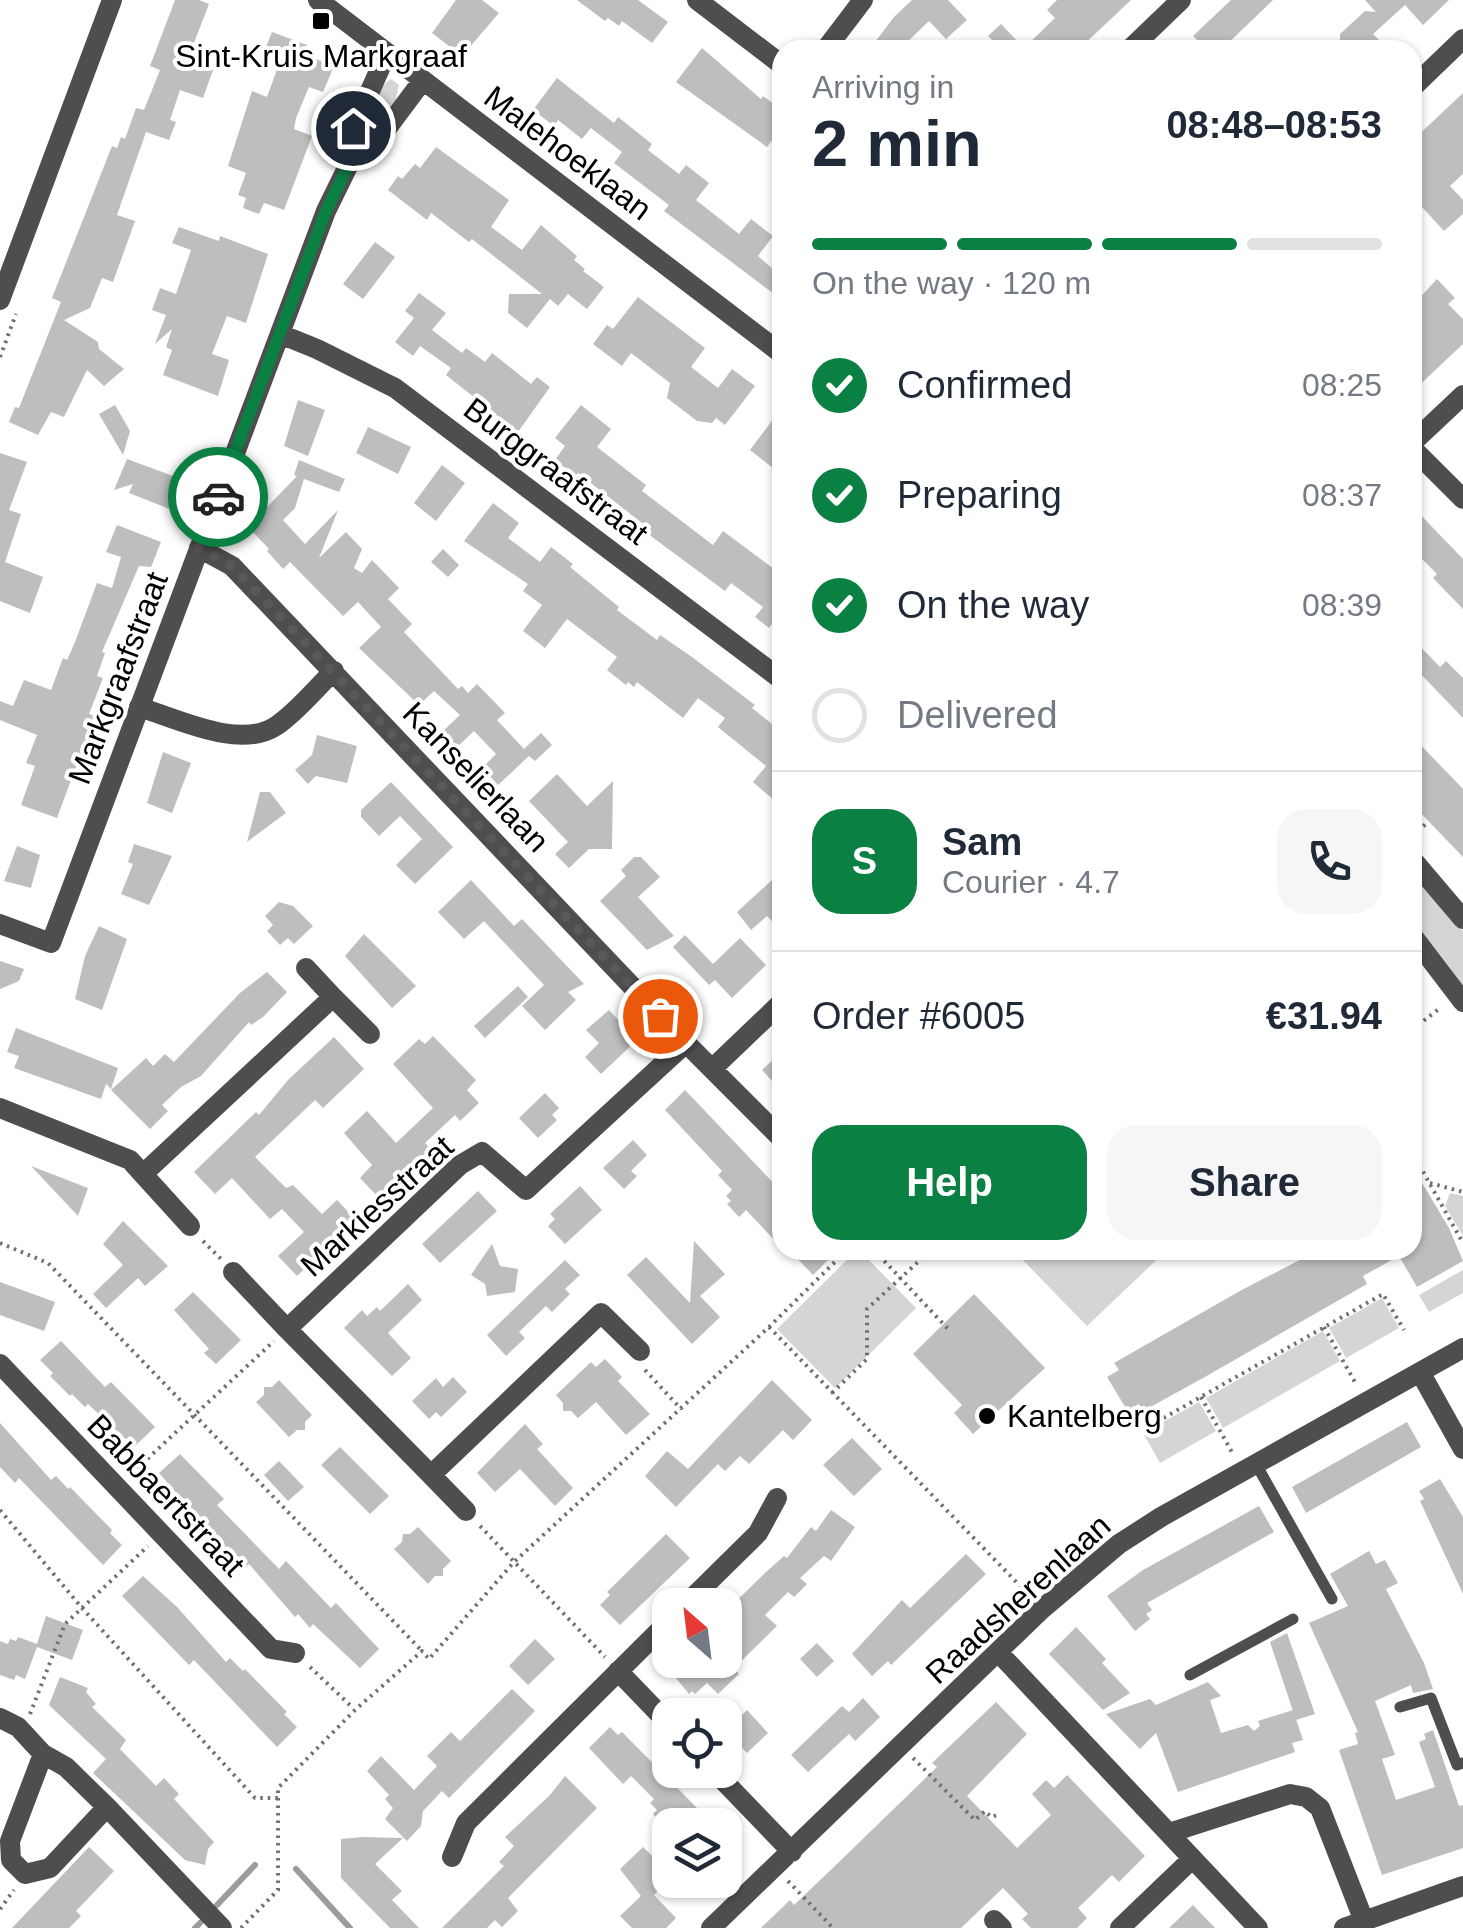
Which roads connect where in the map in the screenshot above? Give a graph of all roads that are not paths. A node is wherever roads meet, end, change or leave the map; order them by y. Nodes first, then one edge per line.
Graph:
1 (112, 0) edge
2 (318, 0) edge
3 (696, 0) edge
4 (863, 0) edge
5 (1181, 0) edge
6 (1463, 39) edge
7 (832, 40) edge
8 (1139, 40) edge
9 (387, 53) junction
10 (772, 57) edge
11 (1422, 78) edge
12 (424, 80) junction
13 (350, 162) junction
14 (0, 300) edge
15 (280, 334) junction
16 (772, 346) edge
17 (1463, 395) edge
18 (1422, 435) edge
19 (1422, 456) edge
20 (1463, 499) edge
21 (199, 548) junction
22 (334, 672) junction
23 (772, 672) edge
24 (139, 707) junction
25 (1422, 871) edge
26 (1463, 918) edge
27 (0, 924) edge
28 (1422, 948) edge
29 (306, 968) dead end
30 (333, 997) junction
31 (1460, 998) edge
32 (772, 1012) edge
33 (370, 1034) dead end
34 (686, 1042) junction
35 (714, 1068) junction
36 (0, 1108) edge
37 (772, 1129) edge
38 (143, 1174) junction
39 (190, 1226) road end
40 (232, 1272) road end
41 (287, 1329) junction
42 (1463, 1348) edge
43 (640, 1351) road end
44 (0, 1364) edge
45 (1420, 1372) junction
46 (1463, 1449) edge
47 (1249, 1468) junction
48 (430, 1475) junction
49 (777, 1498) dead end
50 (466, 1511) road end
51 (702, 1588) edge
52 (1332, 1599) dead end
53 (1293, 1619) dead end
54 (652, 1638) edge
55 (998, 1652) junction
56 (295, 1653) road end
57 (618, 1671) junction
58 (1190, 1674) dead end
59 (652, 1706) edge
60 (1400, 1707) dead end
61 (0, 1718) edge
62 (43, 1754) junction
63 (1463, 1763) edge
64 (730, 1788) edge
65 (108, 1806) junction
66 (1169, 1833) junction
67 (792, 1852) junction
68 (452, 1858) dead end
69 (1192, 1860) junction
70 (1463, 1886) edge
71 (1354, 1924) edge
72 (222, 1928) edge
73 (712, 1928) edge
74 (1120, 1928) edge
75 (1258, 1928) edge

1 - 14 street
2 - 9 street, Malehoeklaan
3 - 10 street
4 - 7 street
5 - 8 street
6 - 11 street
9 - 12 street, Malehoeklaan
9 - 13 street, Markgraafstraat
12 - 13 street, Markgraafstraat
12 - 16 street, Malehoeklaan
13 - 15 street, Markgraafstraat
15 - 21 street, Markgraafstraat
15 - 23 street, Burggraafstraat
17 - 18 street
19 - 20 street
21 - 22 street, Kanselierlaan
21 - 24 street, Markgraafstraat
22 - 24 street
22 - 34 street, Kanselierlaan
24 - 27 street, Markgraafstraat
25 - 26 street
28 - 31 street
29 - 30 street
30 - 33 street
30 - 38 street
32 - 35 street
34 - 35 street, Kanselierlaan
34 - 41 street, Markiesstraat
35 - 37 street, Kanselierlaan
36 - 38 street
38 - 39 street
40 - 41 street
41 - 48 street
42 - 45 street, Raadsherenlaan
43 - 48 street
44 - 56 street, Babbaertstraat
45 - 46 street
45 - 47 street, Raadsherenlaan
47 - 52 lane
47 - 55 street, Raadsherenlaan
48 - 50 street
49 - 51 street
53 - 58 lane
54 - 57 street
55 - 66 street
55 - 67 street, Raadsherenlaan
57 - 59 street
57 - 68 street
60 - 63 lane
61 - 62 street
62 - 65 street
62 - 65 street
64 - 67 street
65 - 72 street
66 - 69 street
66 - 71 street
67 - 73 street, Raadsherenlaan
69 - 74 street
69 - 75 street
70 - 71 street

